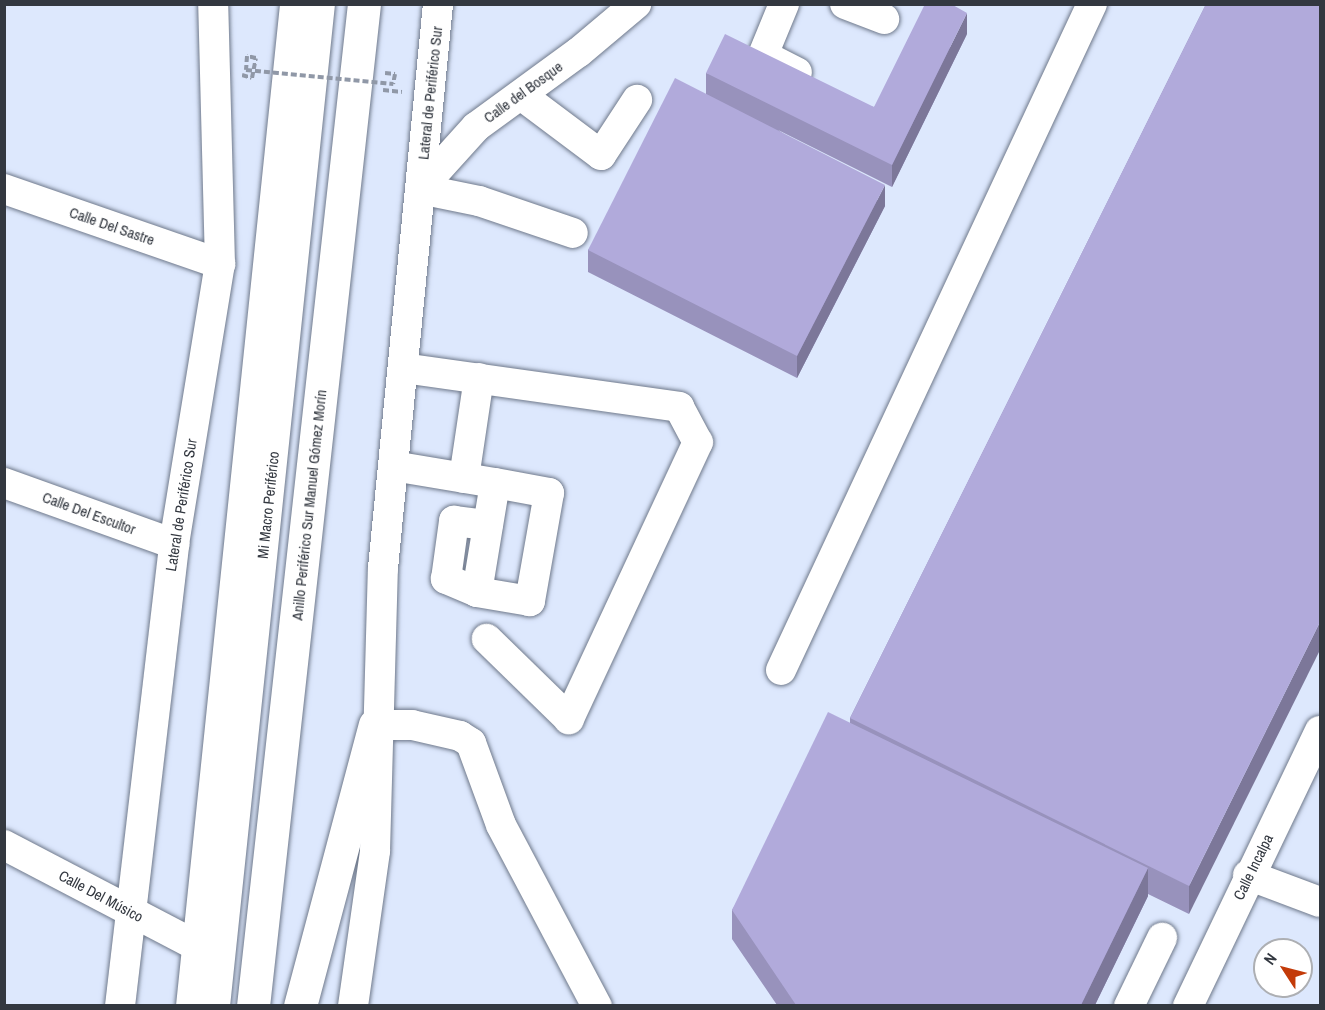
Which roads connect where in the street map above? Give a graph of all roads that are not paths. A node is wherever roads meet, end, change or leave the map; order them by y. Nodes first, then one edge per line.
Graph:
1 (213, 4) edge
2 (296, 4) edge
3 (320, 4) edge
4 (338, 4) edge
5 (364, 4) edge
6 (438, 4) edge
7 (636, 4) edge
8 (784, 4) edge
9 (845, 4) edge
10 (1092, 4) edge
11 (884, 19) dead end
12 (824, 85) edge
13 (521, 95) junction
14 (637, 100) dead end
15 (4, 189) edge
16 (420, 189) junction
17 (573, 233) dead end
18 (220, 264) junction
19 (403, 368) junction
20 (479, 378) junction
21 (393, 466) junction
22 (464, 478) junction
23 (4, 483) edge
24 (495, 483) junction
25 (174, 544) junction
26 (487, 639) dead end
27 (781, 670) dead end
28 (375, 724) junction
29 (1320, 731) edge
30 (4, 845) edge
31 (1248, 875) junction
32 (1320, 902) edge
33 (129, 912) junction
34 (1162, 938) dead end
35 (199, 947) junction
36 (120, 1005) edge
37 (192, 1005) edge
38 (215, 1005) edge
39 (234, 1005) edge
40 (253, 1005) edge
41 (300, 1005) edge
42 (353, 1005) edge
43 (597, 1005) edge
44 (1129, 1005) edge
45 (1188, 1005) edge

1 - 18 street, Lateral de Periférico Sur
2 - 35 highway
3 - 38 street, Mi Macro Periférico
4 - 39 street, Mi Macro Periférico
5 - 40 highway, Anillo Periférico Sur Manuel Gómez Morín
6 - 16 street, Lateral de Periférico Sur
7 - 13 street, Calle del Bosque
8 - 12 street
9 - 11 street
10 - 27 street
13 - 14 street
13 - 16 street, Calle del Bosque
15 - 18 street, Calle Del Sastre
16 - 17 street
16 - 19 street, Lateral de Periférico Sur
18 - 25 street, Lateral de Periférico Sur
19 - 20 street
19 - 21 street, Lateral de Periférico Sur
20 - 22 street
20 - 26 street
21 - 22 street
21 - 28 street, Lateral de Periférico Sur
22 - 24 street
23 - 25 street, Calle Del Escultor
24 - 24 street
25 - 33 street, Lateral de Periférico Sur
28 - 41 highway
28 - 42 street, Lateral de Periférico Sur
28 - 43 street
29 - 31 street, Calle Incalpa
30 - 33 street, Calle Del Músico
31 - 32 street
31 - 45 street, Calle Incalpa
33 - 35 street, Calle Del Músico
33 - 36 street, Lateral de Periférico Sur
34 - 44 street
35 - 37 highway

